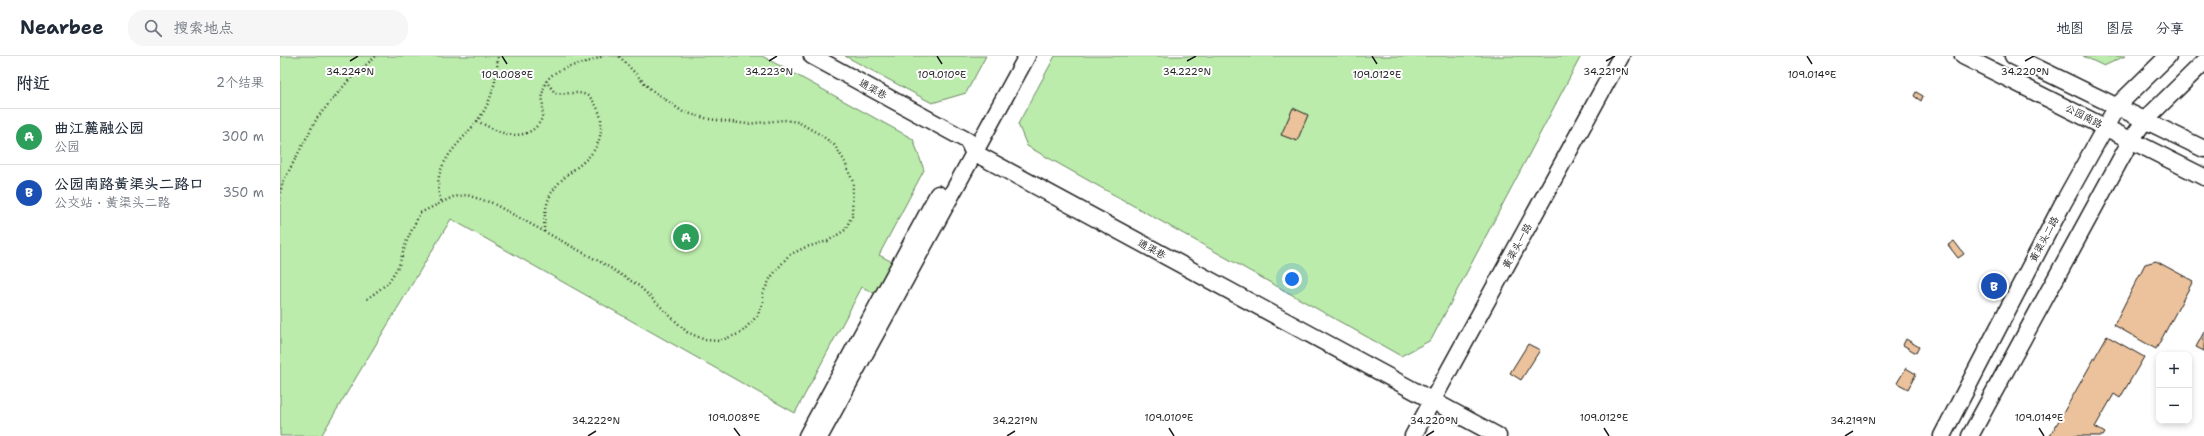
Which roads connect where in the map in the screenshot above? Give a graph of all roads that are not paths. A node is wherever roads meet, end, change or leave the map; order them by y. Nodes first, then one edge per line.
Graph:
1 (812, 56) edge
2 (1014, 56) edge
3 (1027, 56) edge
4 (1621, 56) edge
5 (1963, 56) edge
6 (2013, 56) edge
7 (2168, 56) edge
8 (2204, 62) edge
9 (2117, 106) junction
10 (2145, 120) junction
11 (2106, 127) junction
12 (2131, 140) junction
13 (970, 147) junction
14 (2204, 149) edge
15 (2204, 177) edge
16 (1432, 400) junction
17 (807, 436) edge
18 (820, 436) edge
19 (1413, 436) edge
20 (1498, 436) edge
21 (1942, 436) edge
22 (1970, 436) edge

1 - 13 street, 通渠巷
2 - 13 street
3 - 13 street
4 - 16 street, 黄渠头一路
5 - 11 street, 公园南路
6 - 9 street
7 - 9 street, 黄渠头二路
8 - 10 street
9 - 10 street
9 - 11 street, 黄渠头二路
10 - 12 street
10 - 14 street
11 - 12 street, 公园南路
11 - 21 street, 黄渠头二路
12 - 15 street, 公园南路
12 - 22 street
13 - 16 street, 通渠巷
13 - 17 street
13 - 18 street
16 - 19 street, 黄渠头一路
16 - 20 street, 通渠巷

